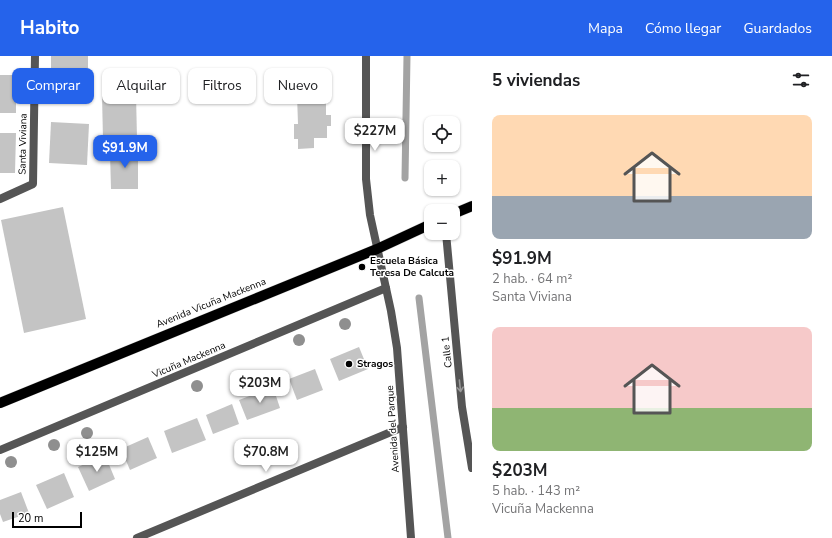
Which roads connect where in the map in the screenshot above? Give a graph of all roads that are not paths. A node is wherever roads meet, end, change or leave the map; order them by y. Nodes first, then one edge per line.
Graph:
1 (34, 56) edge
2 (366, 56) edge
3 (0, 199) edge
4 (472, 206) edge
5 (460, 211) edge
6 (424, 227) edge
7 (447, 240) edge
8 (377, 249) junction
9 (386, 288) junction
10 (0, 403) edge
11 (403, 427) junction
12 (0, 450) edge
13 (472, 468) edge
14 (137, 538) edge
15 (411, 538) edge

1 - 3 street, Santa Viviana
2 - 8 street, Avenida del Parque
4 - 5 main road
6 - 8 main road, Avenida Vicuña Mackenna
7 -> 13 street, Calle 1
8 - 9 street, Avenida del Parque
8 - 10 main road, Avenida Vicuña Mackenna
9 - 11 street, Avenida del Parque
9 - 12 street, Vicuña Mackenna
11 - 14 street
11 - 15 street, Avenida del Parque

